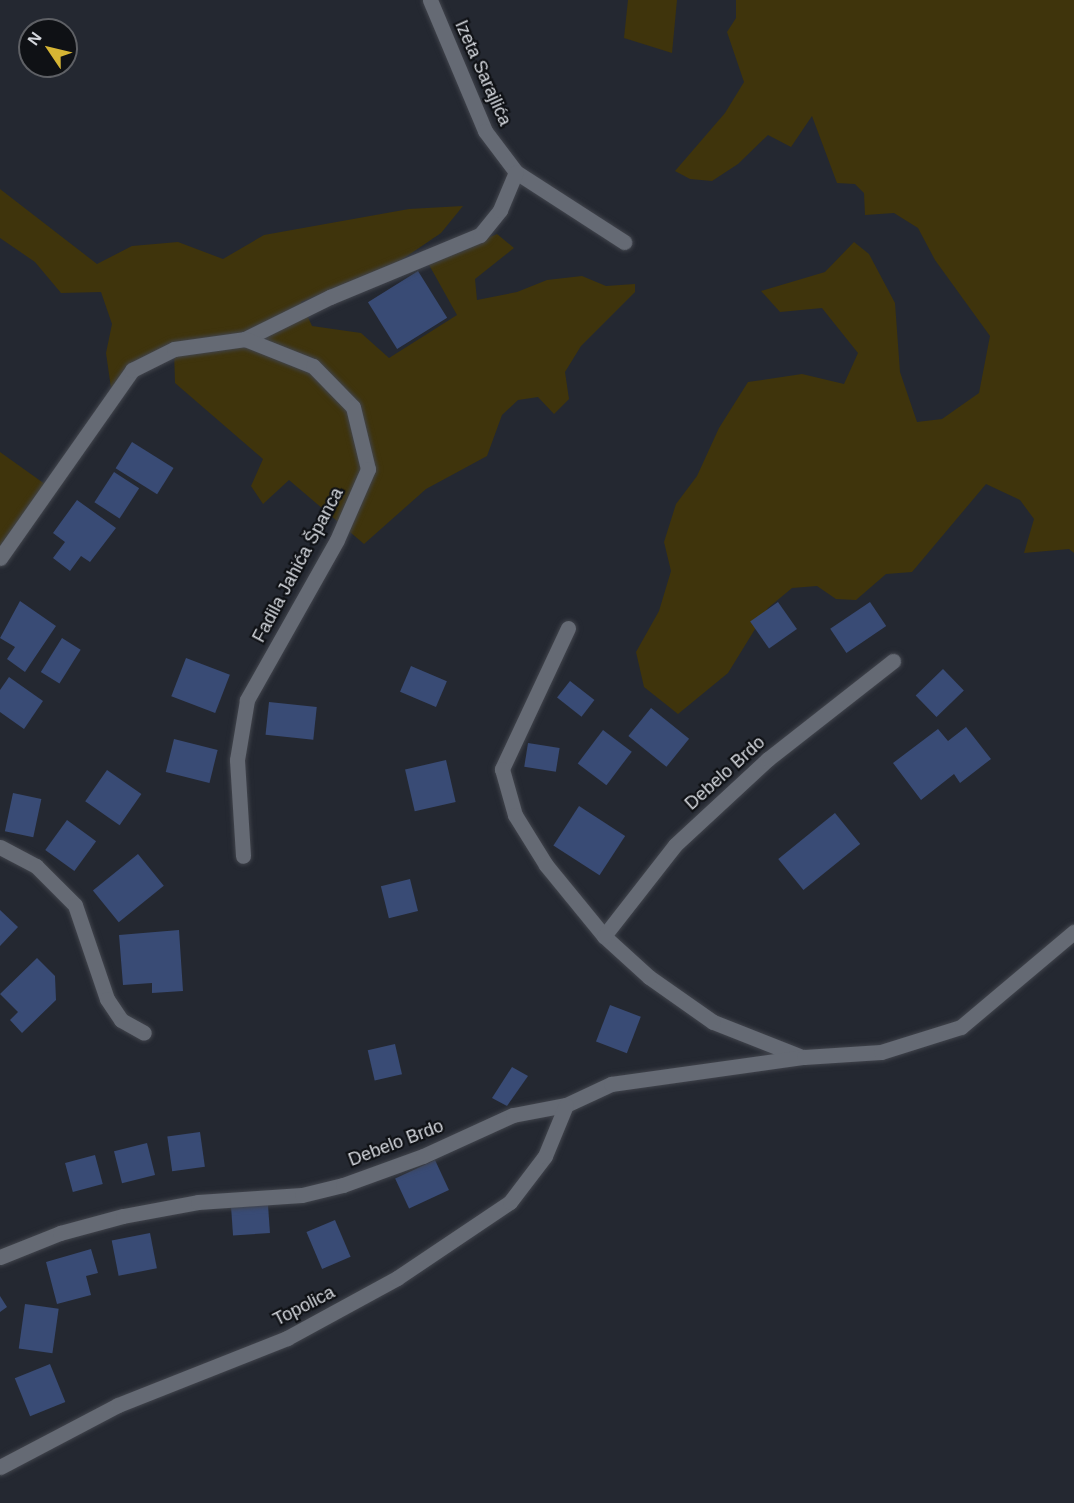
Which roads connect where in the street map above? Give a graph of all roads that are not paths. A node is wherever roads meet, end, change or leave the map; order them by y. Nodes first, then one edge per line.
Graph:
1 (430, 0) edge
2 (516, 172) junction
3 (624, 242) dead end
4 (245, 339) junction
5 (0, 558) edge
6 (568, 628) dead end
7 (893, 661) dead end
8 (0, 847) edge
9 (243, 856) dead end
10 (1074, 932) edge
11 (604, 936) junction
12 (144, 1033) dead end
13 (804, 1057) junction
14 (566, 1105) junction
15 (0, 1257) edge
16 (0, 1467) edge

1 - 2 street, Izeta Sarajlića
2 - 3 street, Izeta Sarajlića
2 - 4 street
4 - 5 street, Fadila Jahića Španca
4 - 9 street, Fadila Jahića Španca
6 - 11 street, Debelo Brdo
7 - 11 street, Debelo Brdo
8 - 12 street
10 - 13 street, Debelo Brdo
11 - 13 street, Debelo Brdo
13 - 14 street, Debelo Brdo
14 - 15 street, Debelo Brdo
14 - 16 street, Topolica

